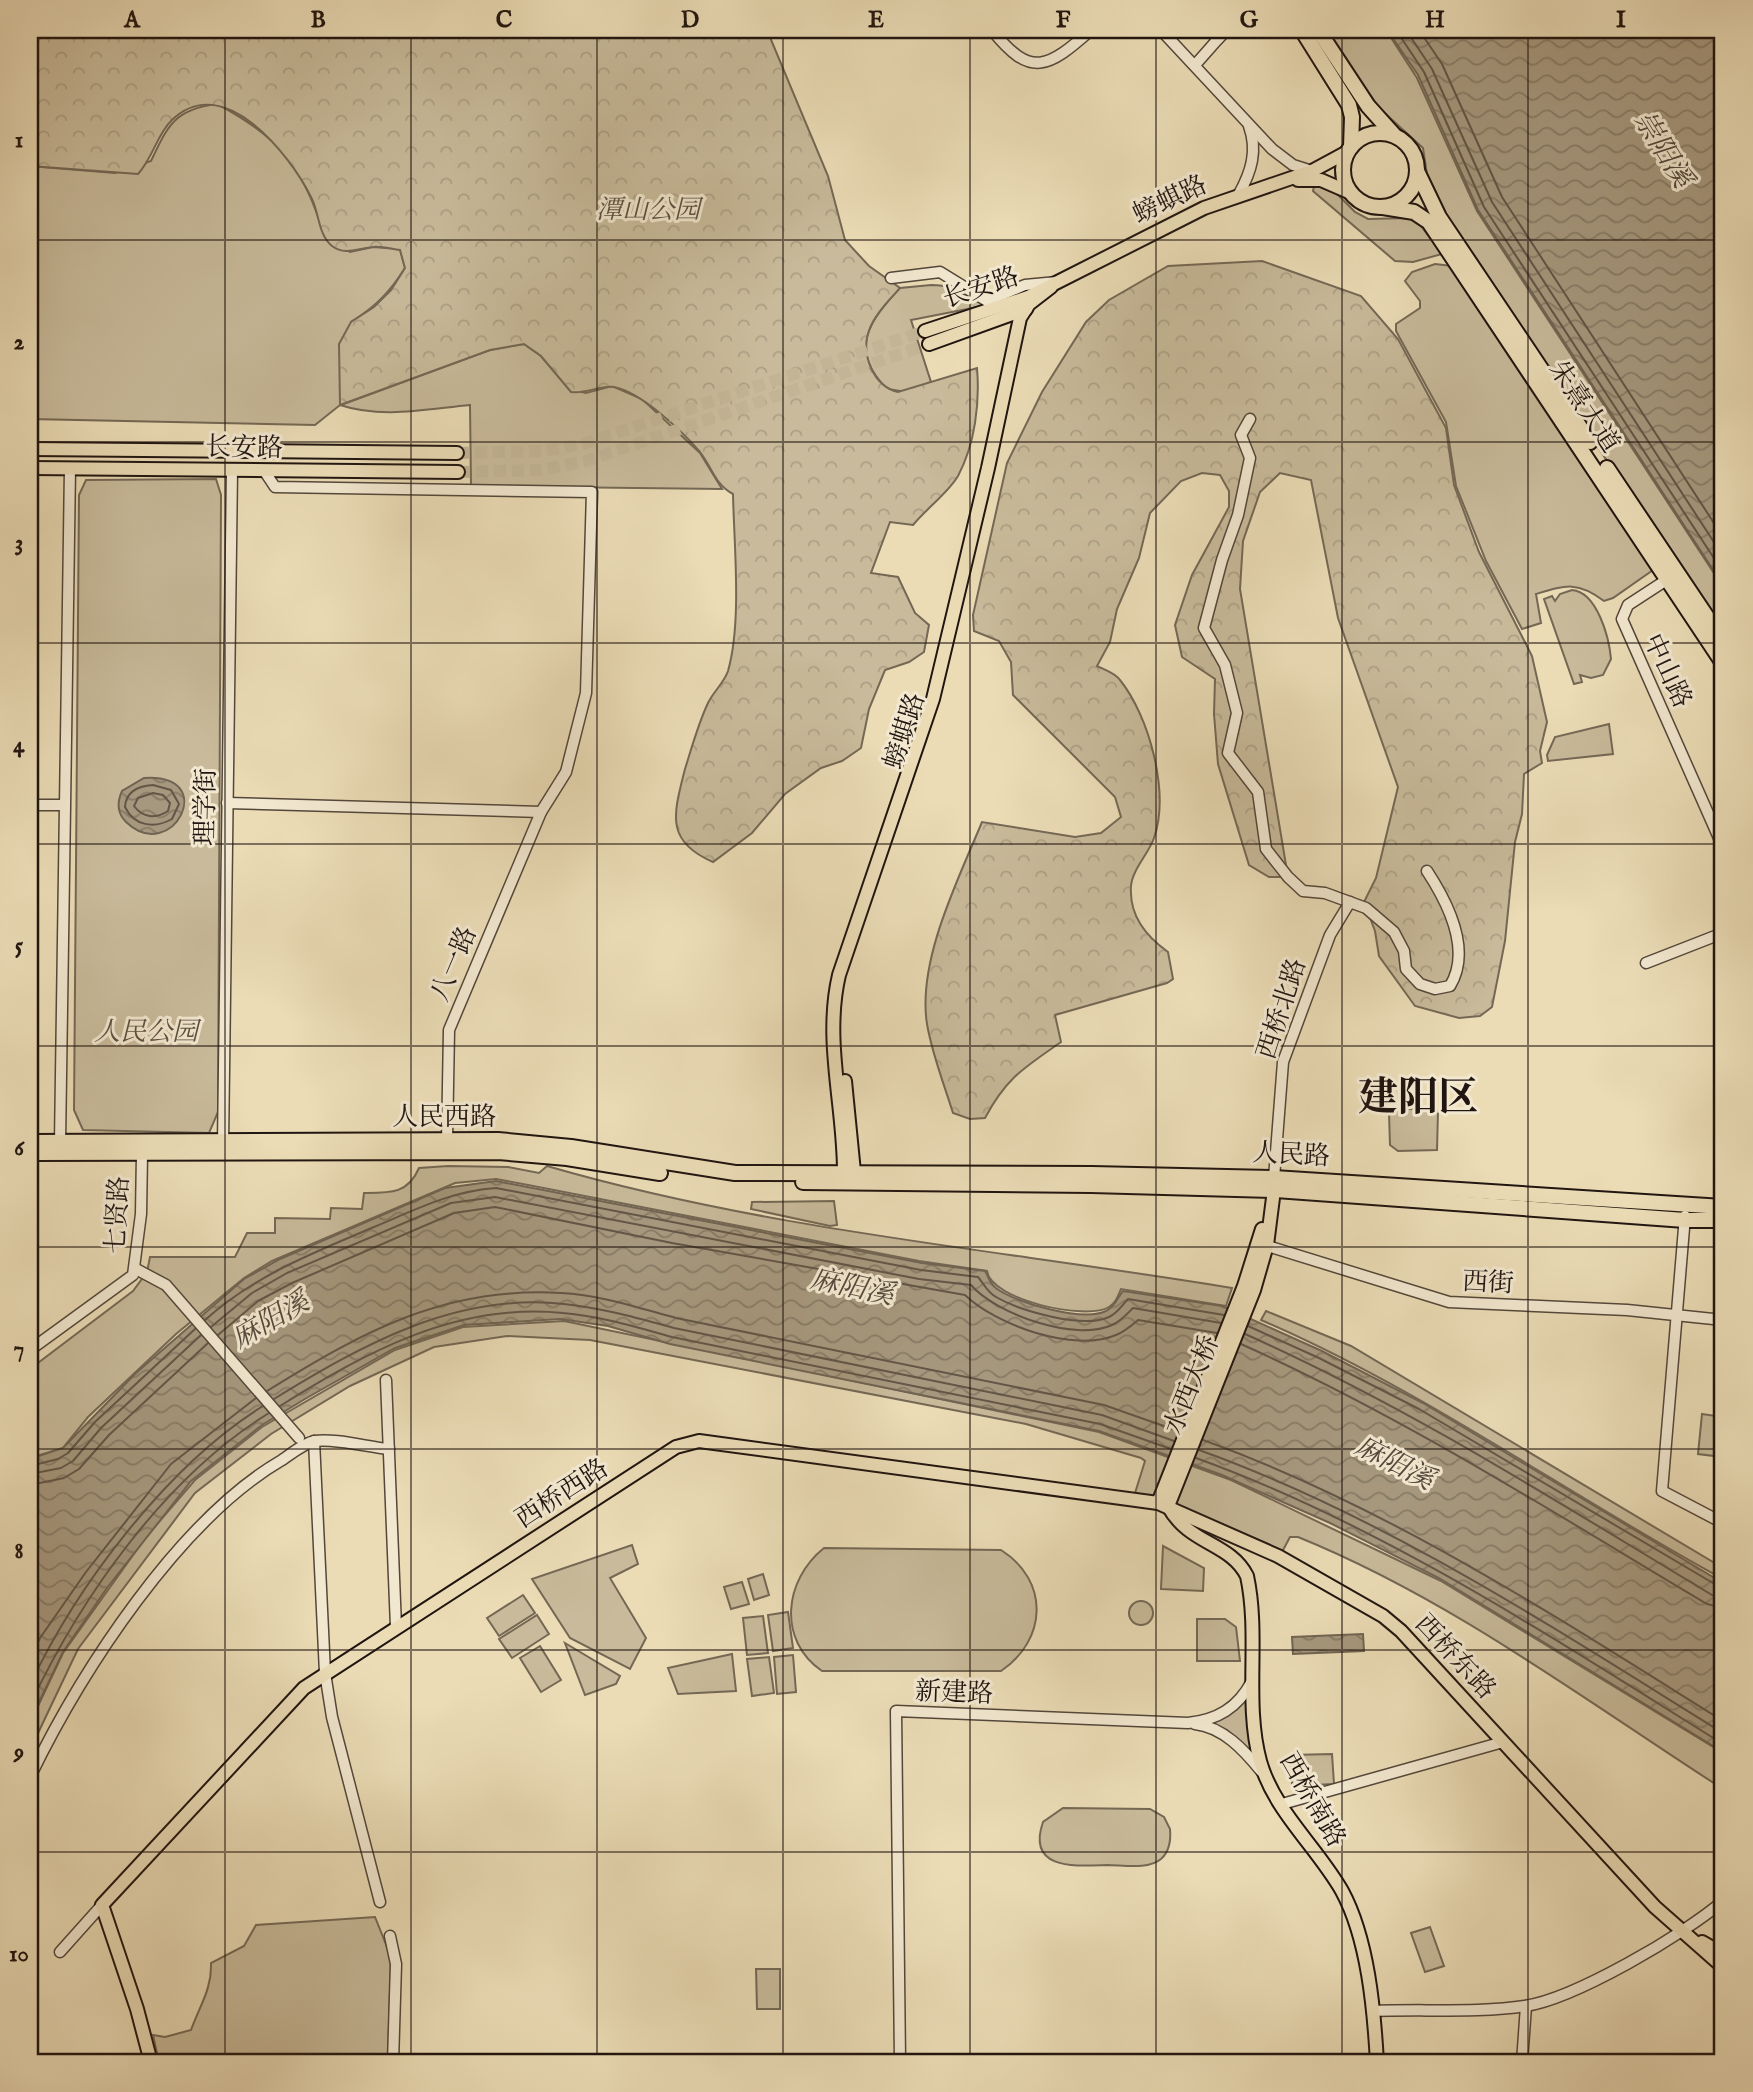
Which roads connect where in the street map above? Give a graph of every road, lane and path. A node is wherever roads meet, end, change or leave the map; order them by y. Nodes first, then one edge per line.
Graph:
1 (992, 30) edge
2 (1091, 30) edge
3 (1161, 30) edge
4 (1208, 30) edge
5 (1227, 30) edge
6 (1302, 30) edge
7 (1318, 30) edge
8 (1218, 39) junction
9 (1195, 65) junction
10 (1245, 116) junction
11 (1395, 136) junction
12 (1350, 149) junction
13 (1312, 171) junction
14 (1417, 171) junction
15 (1275, 183) junction
16 (1351, 193) junction
17 (1238, 194) junction
18 (1383, 207) junction
19 (891, 278) dead end
20 (1052, 290) junction
21 (987, 318) junction
22 (925, 331) tunnel mouth
23 (1015, 333) junction
24 (929, 344) tunnel mouth
25 (1250, 419) dead end
26 (30, 449) edge
27 (457, 453) tunnel mouth
28 (30, 468) edge
29 (70, 468) junction
30 (232, 471) junction
31 (265, 472) junction
32 (458, 472) tunnel mouth
33 (1672, 576) junction
34 (1723, 641) edge
35 (1723, 663) edge
36 (228, 803) junction
37 (30, 804) edge
38 (64, 805) junction
39 (541, 812) junction
40 (1723, 847) edge
41 (1427, 871) dead end
42 (1350, 902) junction
43 (1723, 933) edge
44 (1646, 963) dead end
45 (447, 1141) junction
46 (30, 1142) edge
47 (60, 1143) junction
48 (223, 1144) junction
49 (30, 1153) edge
50 (142, 1154) junction
51 (850, 1177) junction
52 (1273, 1186) junction
53 (1723, 1208) edge
54 (1686, 1214) junction
55 (1723, 1220) edge
56 (1263, 1244) junction
57 (136, 1269) junction
58 (1678, 1317) junction
59 (1723, 1320) edge
60 (30, 1350) edge
61 (386, 1380) dead end
62 (299, 1438) dead end
63 (314, 1441) junction
64 (389, 1449) junction
65 (1165, 1500) junction
66 (1723, 1523) edge
67 (396, 1628) junction
68 (1255, 1672) junction
69 (325, 1673) junction
70 (1188, 1723) junction
71 (1503, 1742) junction
72 (30, 1777) edge
73 (1267, 1780) junction
74 (1282, 1804) junction
75 (1723, 1900) edge
76 (380, 1902) dead end
77 (102, 1905) junction
78 (1684, 1931) junction
79 (390, 1936) dead end
80 (60, 1952) dead end
81 (1723, 1954) edge
82 (1723, 1967) edge
83 (1526, 2006) junction
84 (1374, 2011) junction
85 (151, 2062) edge
86 (393, 2062) edge
87 (900, 2062) edge
88 (1377, 2062) edge
89 (1522, 2062) edge

1 - 2 street
3 - 9 street
4 - 8 street
5 - 8 street
6 - 12 highway
7 - 11 highway
8 - 9 street
9 - 10 street
10 - 13 street
10 - 17 street
11 - 12 highway
11 - 14 highway
12 - 13 main road
12 - 16 highway
13 - 15 main road
14 - 18 highway
14 - 33 highway, 朱熹大道
15 - 16 main road
15 - 17 main road, 螃蜞路
15 - 20 main road
16 - 18 highway
17 - 20 main road, 螃蜞路
18 - 33 highway, 朱熹大道
19 - 20 street
20 - 21 main road, 长安路
20 - 23 main road, 螃蜞路
20 - 23 main road, 长安路
21 - 22 main road, 长安路
21 - 23 main road
21 - 23 main road
21 - 24 main road, 长安路
23 - 51 main road, 螃蜞路
25 - 42 street
26 - 27 main road, 长安路
28 - 29 main road, 长安路
29 - 30 main road, 长安路
29 - 38 street
30 - 31 main road, 长安路
30 - 36 street, 理学街
31 - 32 main road, 长安路
31 - 39 street, 八一路
33 - 34 highway, 朱熹大道
33 - 35 highway, 朱熹大道
33 - 40 street, 中山路
36 - 39 street
36 - 48 street, 理学街
37 - 38 street
38 - 47 street
39 - 45 street, 八一路
41 - 42 street
42 - 52 street, 西桥北路
43 - 44 street
45 - 48 highway, 人民西路
45 - 51 highway, 人民西路
46 - 47 highway, 人民西路
47 - 48 highway, 人民西路
49 - 50 highway, 人民西路
50 - 51 highway, 人民西路
50 - 57 street, 七贤路
51 - 52 highway, 人民路
52 - 54 highway, 人民路
52 - 56 main road, 水西大桥
53 - 54 highway, 人民路
54 - 55 highway, 人民路
54 - 58 street
56 - 58 street, 西街
56 - 65 main road, 水西大桥
57 - 60 street, 七贤路
57 - 62 street
58 - 59 street, 西街
58 - 66 street
61 - 64 street
63 - 64 street
63 - 69 street
63 - 72 street
64 - 67 street
65 - 67 main road, 西桥西路
65 - 68 main road, 西桥南路
65 - 71 main road, 西桥东路
67 - 69 main road, 西桥西路
68 - 70 street, 新建路
68 - 73 main road, 西桥南路
69 - 76 street
69 - 77 main road, 西桥西路
70 - 73 street
70 - 87 street, 新建路
71 - 74 street
71 - 78 main road, 西桥东路
73 - 74 main road, 西桥南路
74 - 84 main road, 西桥南路
75 - 78 street
77 - 80 street
77 - 85 main road
78 - 81 main road
78 - 82 main road
78 - 83 street
79 - 86 street
83 - 84 street
83 - 89 street
84 - 88 main road, 西桥南路

